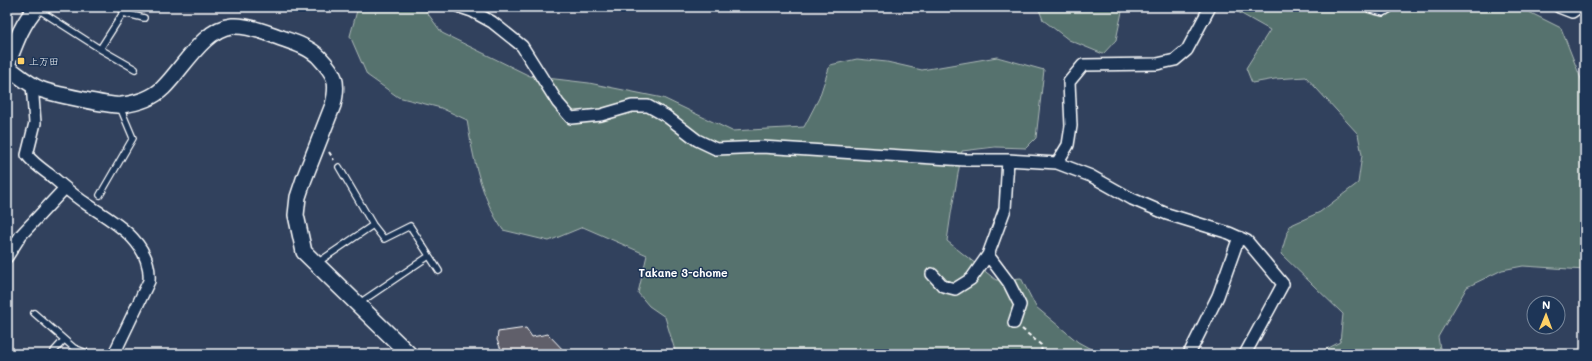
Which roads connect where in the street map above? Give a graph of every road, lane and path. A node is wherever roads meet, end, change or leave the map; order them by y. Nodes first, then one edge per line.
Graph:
1 (37, 7) edge
2 (460, 7) edge
3 (1210, 7) edge
4 (1371, 7) edge
5 (1388, 7) edge
6 (1559, 7) edge
7 (1579, 7) edge
8 (144, 18) dead end
9 (100, 49) junction
10 (7, 66) edge
11 (135, 69) dead end
12 (32, 84) junction
13 (120, 106) junction
14 (1008, 160) junction
15 (1057, 163) junction
16 (339, 167) dead end
17 (65, 188) junction
18 (100, 195) dead end
19 (373, 225) junction
20 (1239, 237) junction
21 (429, 256) junction
22 (988, 256) junction
23 (7, 257) edge
24 (315, 264) junction
25 (440, 271) dead end
26 (932, 274) dead end
27 (357, 305) junction
28 (34, 313) dead end
29 (1014, 323) joint
30 (64, 340) junction
31 (54, 354) edge
32 (89, 354) edge
33 (114, 354) edge
34 (409, 354) edge
35 (1042, 354) edge
36 (1189, 354) edge
37 (1245, 354) edge

1 - 9 lane
1 - 10 street
2 - 14 street
3 - 15 street
4 - 5 street
6 - 7 street
8 - 9 lane
9 - 11 lane
10 - 12 street
12 - 13 street
12 - 17 street
13 - 18 lane
13 - 24 street
14 - 15 street
14 - 22 street
15 - 20 street
16 - 19 lane
17 - 23 street
17 - 33 street
19 - 21 lane
19 - 24 lane
20 - 36 street
20 - 37 street
21 - 25 lane
21 - 27 lane
22 - 26 street
22 - 29 street
24 - 27 street
27 - 34 street
28 - 30 lane
29 - 35 path
30 - 31 lane
30 - 32 lane

